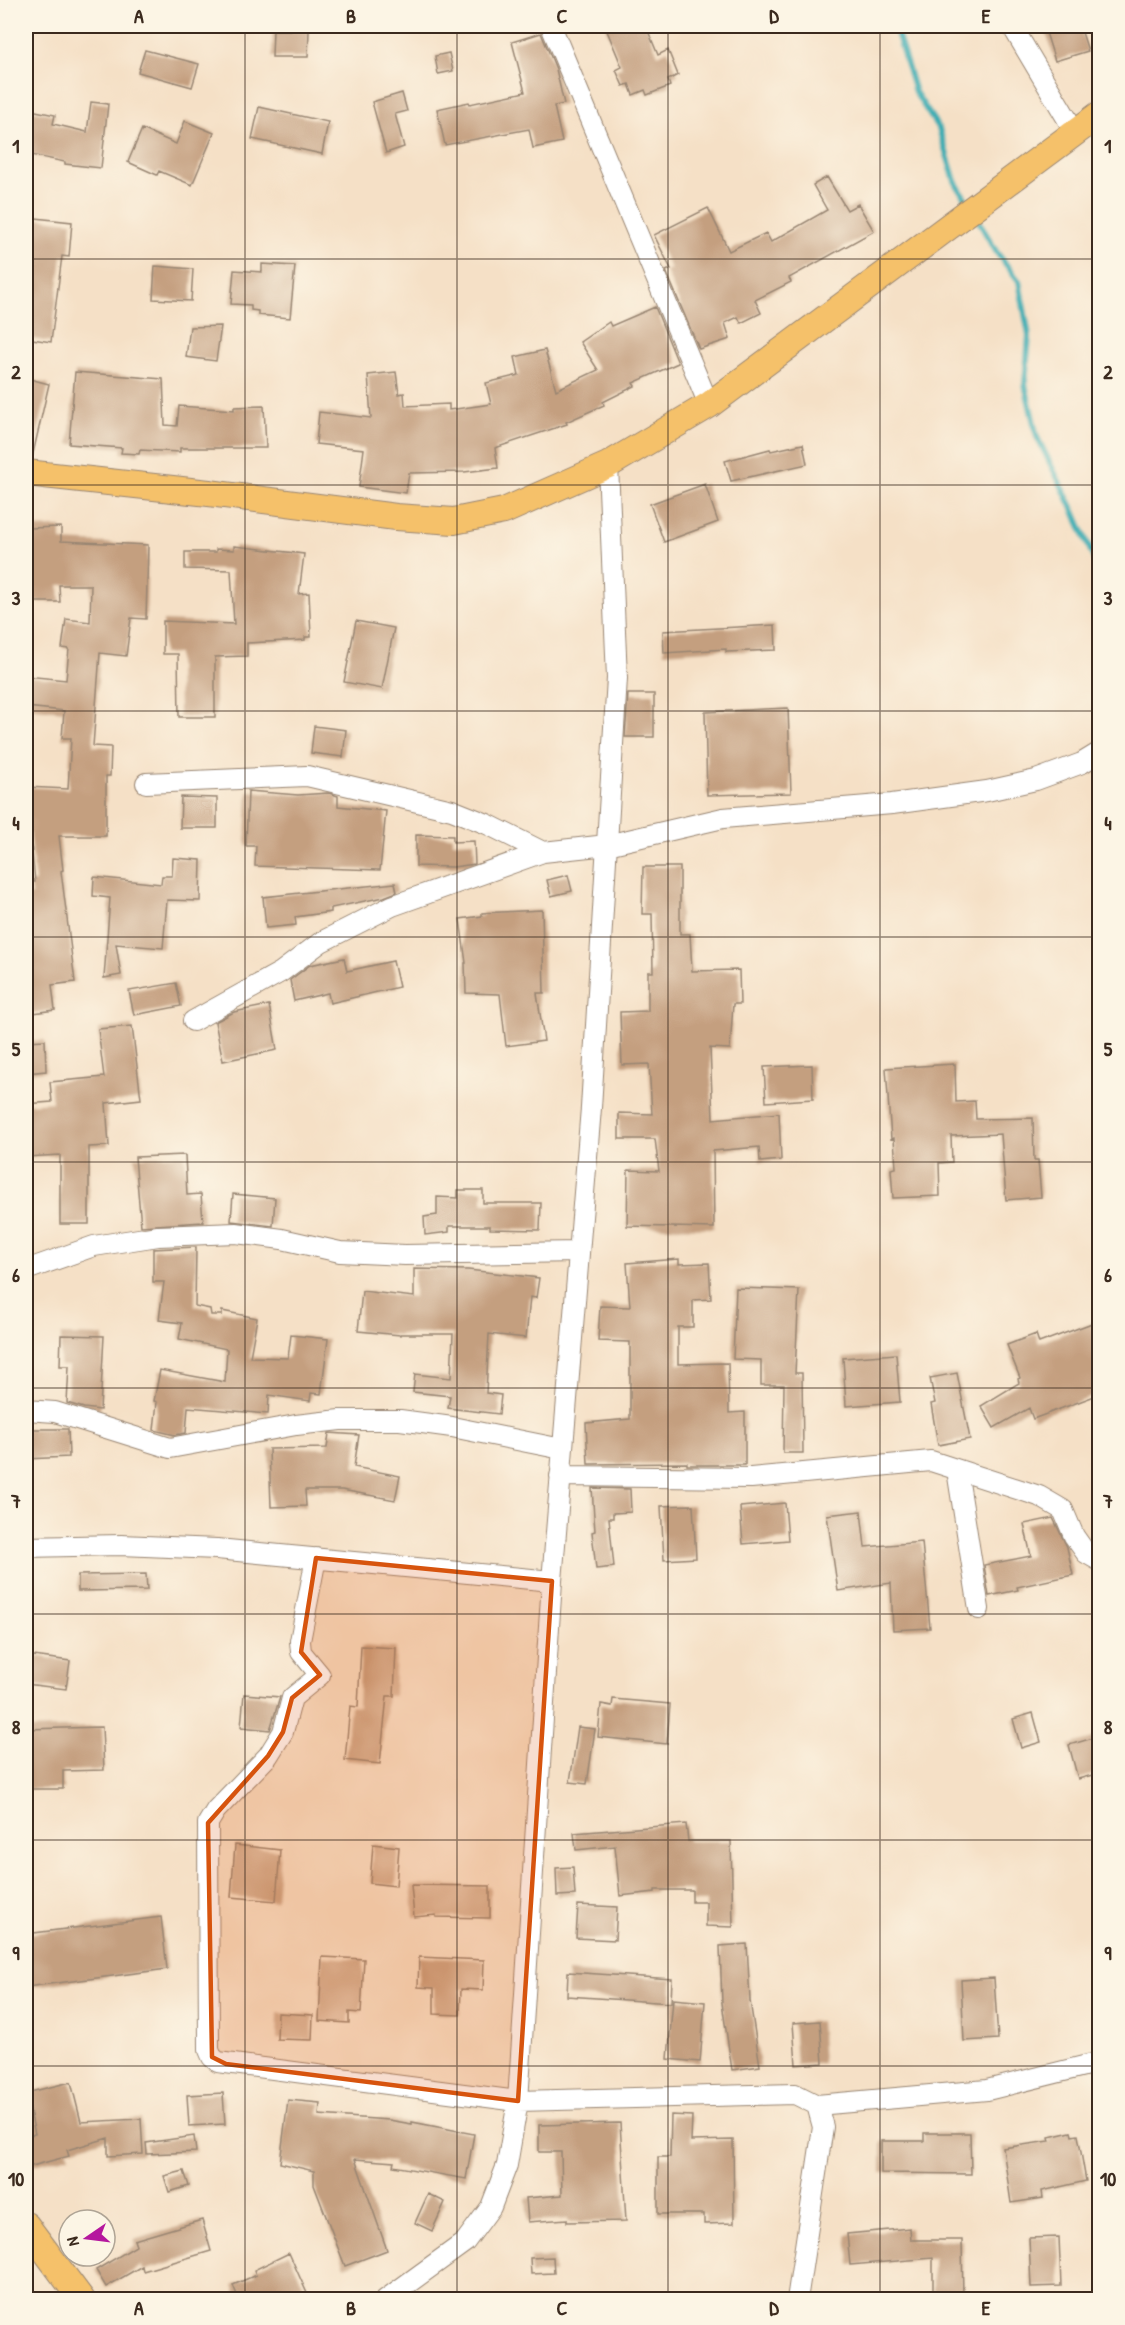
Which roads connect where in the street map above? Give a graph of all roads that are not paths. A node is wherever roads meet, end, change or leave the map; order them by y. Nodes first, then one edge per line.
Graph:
1 (551, 26) edge
2 (1012, 26) edge
3 (1100, 114) edge
4 (1075, 132) junction
5 (709, 405) junction
6 (608, 465) junction
7 (26, 473) edge
8 (1100, 752) edge
9 (146, 783) dead end
10 (607, 845) junction
11 (543, 852) junction
12 (193, 1021) dead end
13 (579, 1252) junction
14 (26, 1270) edge
15 (26, 1410) edge
16 (562, 1449) junction
17 (957, 1470) junction
18 (560, 1476) junction
19 (26, 1547) edge
20 (316, 1558) junction
21 (1100, 1561) edge
22 (552, 1581) junction
23 (979, 1609) dead end
24 (1100, 2062) edge
25 (518, 2101) junction
26 (817, 2105) junction
27 (30, 2239) edge
28 (82, 2300) edge
29 (385, 2300) edge
30 (797, 2300) edge

1 - 5 street
2 - 4 street
3 - 4 main road
4 - 5 main road
5 - 6 main road
6 - 7 main road
6 - 10 street
8 - 10 street
9 - 11 street
10 - 11 street
10 - 13 street
11 - 12 street
13 - 14 street
13 - 16 street
15 - 16 street
16 - 18 street
17 - 18 street
17 - 21 street
17 - 23 street
18 - 22 street
19 - 20 street
20 - 22 street
20 - 25 street
22 - 25 street
24 - 26 street
25 - 26 street
25 - 29 street
26 - 30 street
27 - 28 main road

